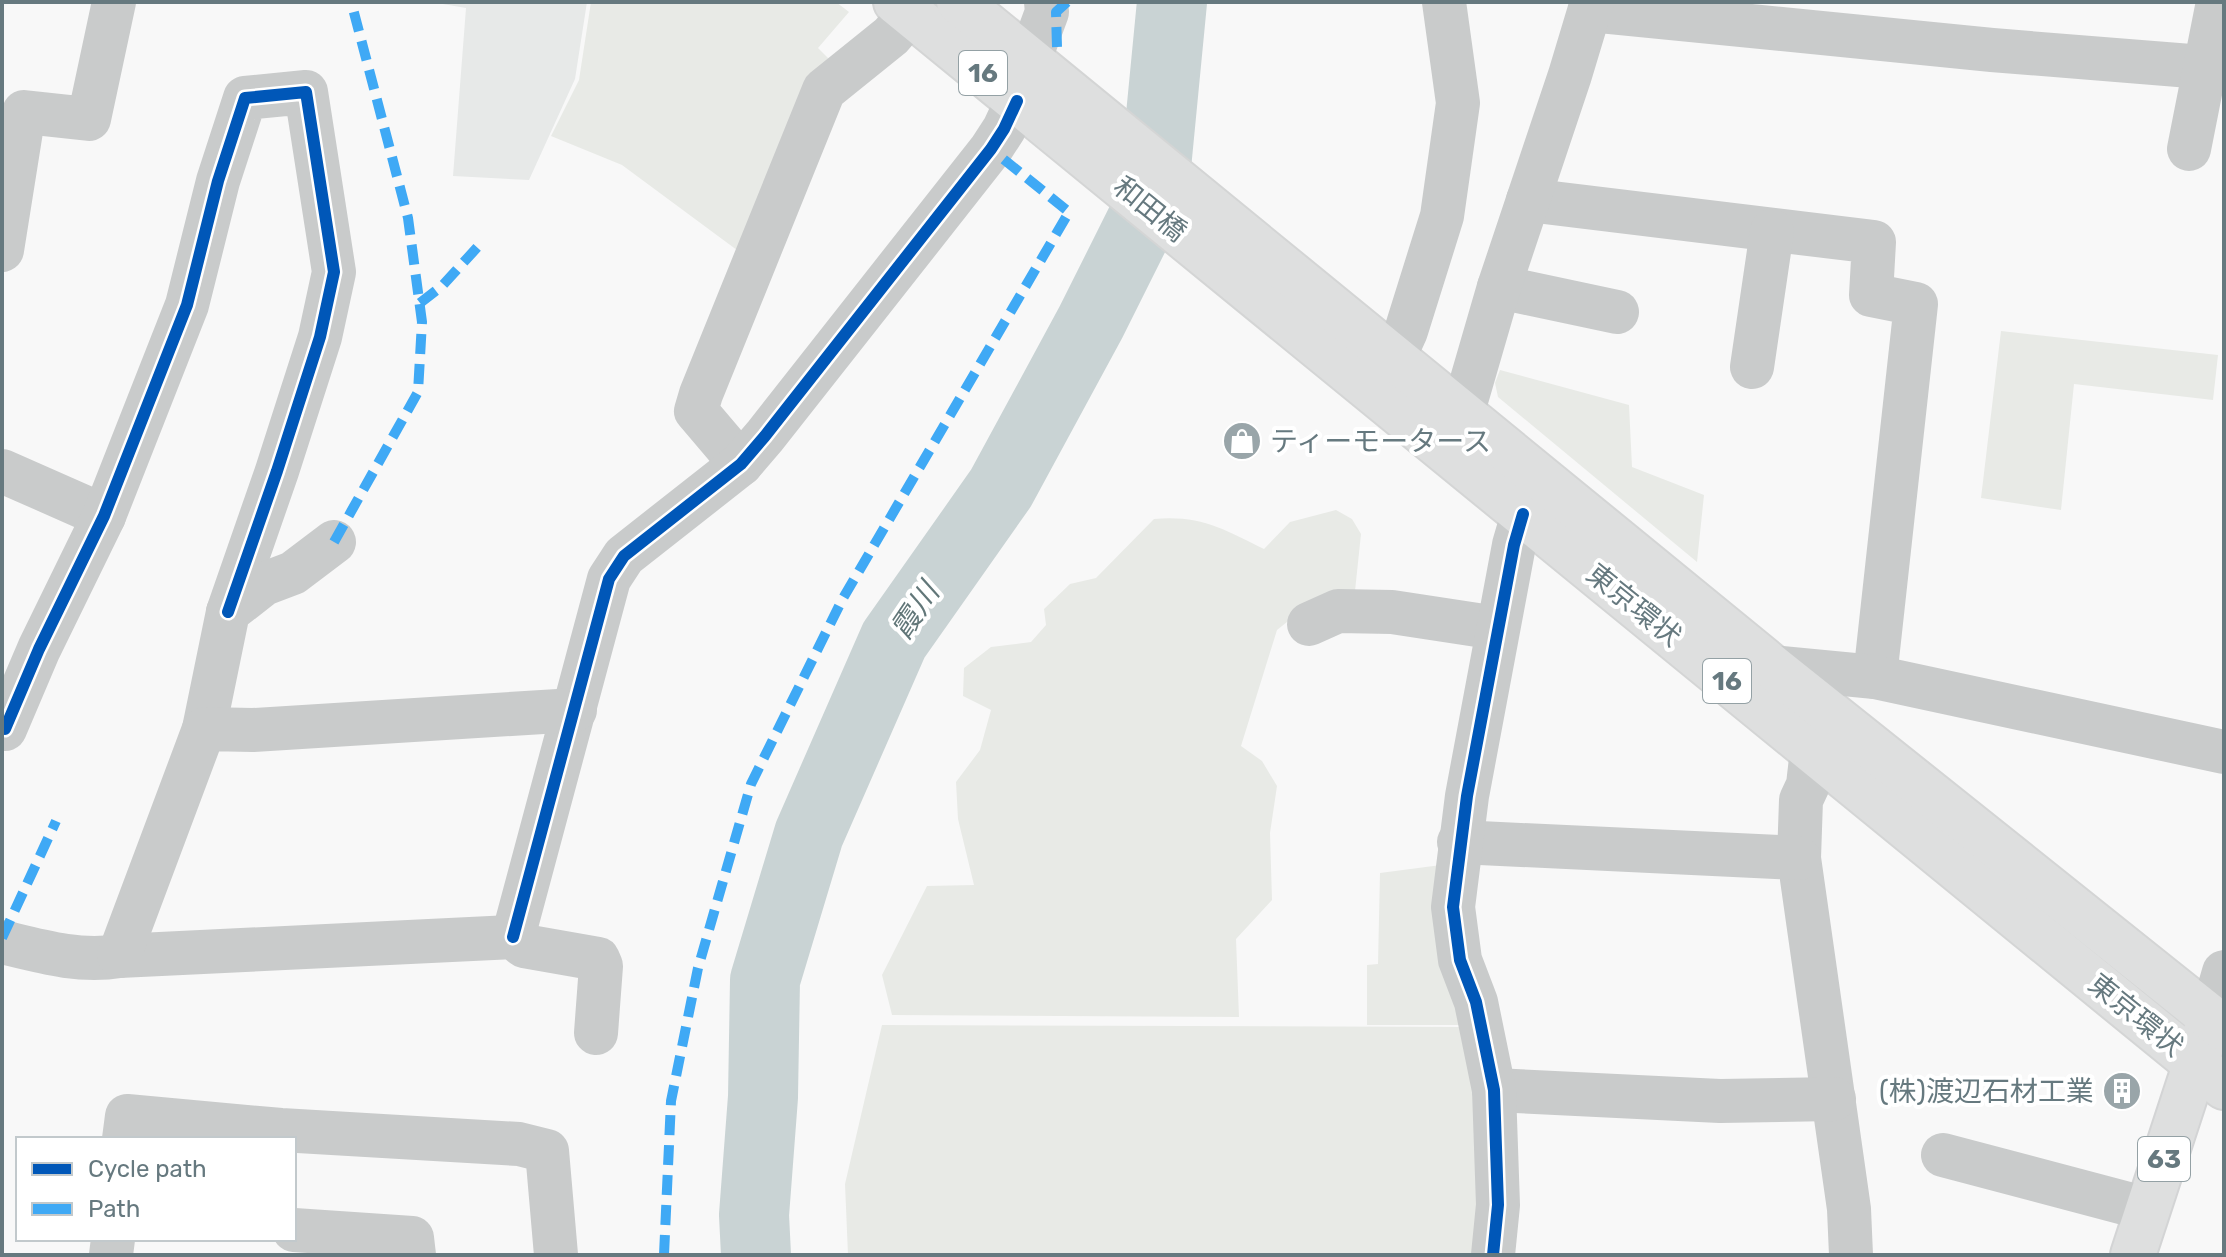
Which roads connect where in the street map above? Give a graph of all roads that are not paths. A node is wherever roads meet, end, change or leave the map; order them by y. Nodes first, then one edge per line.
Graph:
1 (114, 2) edge
2 (959, 2) edge
3 (1046, 2) edge
4 (1444, 2) edge
5 (2218, 2) edge
6 (1591, 6) edge
7 (903, 8) edge
8 (1030, 58) junction
9 (2203, 67) junction
10 (1017, 101) junction
11 (1079, 126) junction
12 (2189, 149) dead end
13 (1528, 200) junction
14 (1772, 231) junction
15 (2, 250) edge
16 (1239, 255) junction
17 (1499, 287) junction
18 (1617, 312) dead end
19 (1395, 355) junction
20 (1752, 367) dead end
21 (1463, 411) junction
22 (741, 464) junction
23 (2, 471) edge
24 (1523, 514) junction
25 (104, 516) junction
26 (334, 542) dead end
27 (228, 612) junction
28 (1309, 624) dead end
29 (1497, 628) junction
30 (21, 648) edge
31 (1772, 667) junction
32 (1875, 677) junction
33 (575, 710) junction
34 (5, 729) dead end
35 (204, 729) junction
36 (1812, 750) junction
37 (2224, 752) edge
38 (1459, 842) junction
39 (1799, 858) junction
40 (513, 937) junction
41 (2, 942) edge
42 (119, 956) junction
43 (2224, 972) edge
44 (2217, 1023) edge
45 (596, 1033) dead end
46 (2210, 1075) edge
47 (1494, 1090) junction
48 (1834, 1099) junction
49 (281, 1135) edge
50 (124, 1137) edge
51 (1943, 1155) dead end
52 (2147, 1209) junction
53 (296, 1230) edge
54 (414, 1255) edge
55 (556, 1255) edge
56 (1493, 1255) edge
57 (1851, 1255) edge
58 (2133, 1255) edge

1 - 15 street
2 - 8 main road, 16
3 - 8 street
4 - 19 street
5 - 9 street
6 - 9 street
6 - 13 street
7 - 10 main road, 16
7 - 22 street
8 - 11 main road, 16
9 - 12 street
10 - 11 main road, 16
10 - 22 street
11 - 16 main road, 和田橋 / 16
13 - 14 street
13 - 17 street
14 - 20 street
14 - 32 street
16 - 19 main road, 東京環状 / 16
16 - 24 main road, 東京環状 / 16
17 - 18 street
17 - 21 street
19 - 21 main road, 東京環状 / 16
21 - 31 main road, 東京環状 / 16
22 - 33 street
23 - 25 street
24 - 29 street
24 - 36 main road, 東京環状 / 16
25 - 27 street
25 - 30 street
26 - 27 street
27 - 35 street
28 - 29 street
29 - 38 street
30 - 34 street
31 - 32 street
31 - 44 main road, 東京環状 / 16
32 - 37 street
33 - 35 street
33 - 40 street
35 - 42 street
36 - 39 street
36 - 46 main road, 東京環状 / 16
38 - 39 street
38 - 47 street
39 - 48 street
40 - 42 street
40 - 45 street
41 - 42 street
43 - 44 street
44 - 46 main road, 63
46 - 52 main road, 63
47 - 48 street
47 - 56 street
48 - 57 street
49 - 50 street
49 - 55 street
51 - 52 street
52 - 58 main road, 63
53 - 54 street

